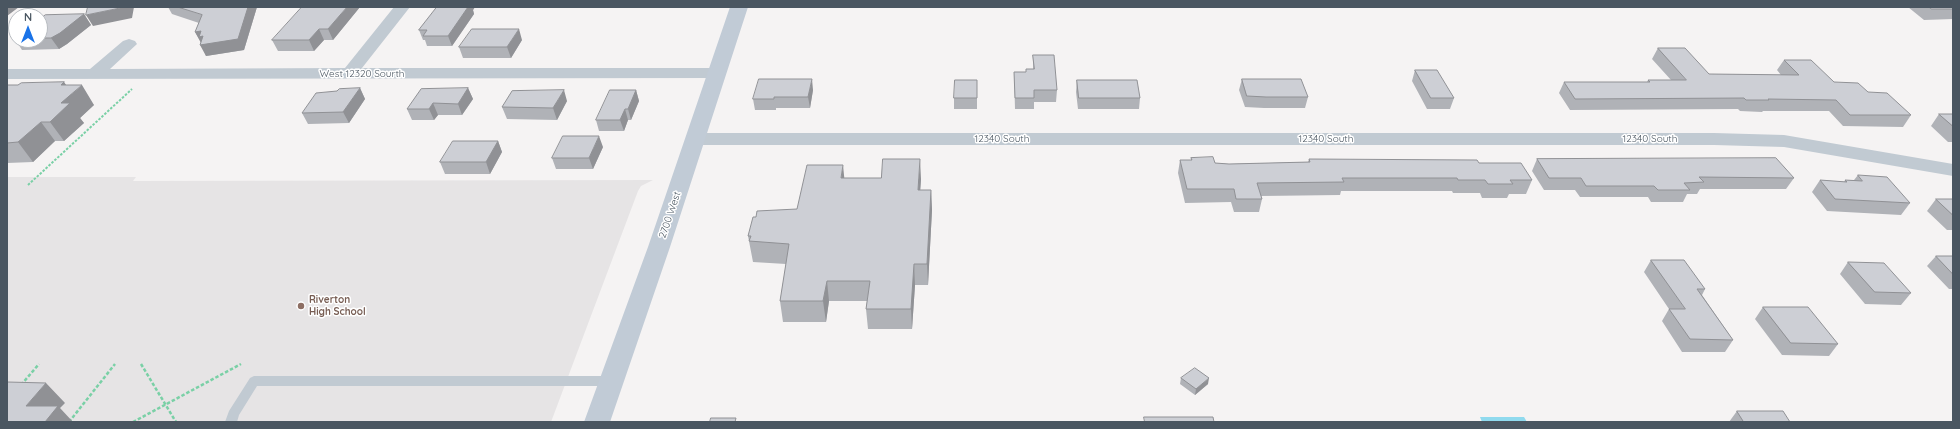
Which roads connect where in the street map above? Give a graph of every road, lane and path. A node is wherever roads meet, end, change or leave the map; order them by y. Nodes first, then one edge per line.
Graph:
1 (402, 7) edge
2 (739, 7) edge
3 (129, 44) dead end
4 (717, 73) junction
5 (7, 74) edge
6 (94, 74) junction
7 (348, 74) junction
8 (133, 88) dead end
9 (696, 139) junction
10 (1953, 170) edge
11 (28, 185) dead end
12 (39, 364) dead end
13 (115, 364) dead end
14 (141, 364) dead end
15 (241, 364) dead end
16 (612, 381) junction
17 (19, 388) edge
18 (166, 405) junction
19 (69, 422) edge
20 (133, 422) edge
21 (176, 422) edge
22 (231, 422) edge
23 (597, 422) edge

1 - 7 street
2 - 4 main road, 2700 West
3 - 6 street
4 - 7 street, West 12320 Sourth
4 - 9 main road, 2700 West
5 - 6 street, West 12320 Sourth
6 - 7 street, West 12320 Sourth
8 - 11 path
9 - 10 street, 12340 South
9 - 16 main road, 2700 West
12 - 17 path
13 - 19 path
14 - 18 path
15 - 18 path
16 - 22 lane
16 - 23 main road, 2700 West
18 - 20 path
18 - 21 path

